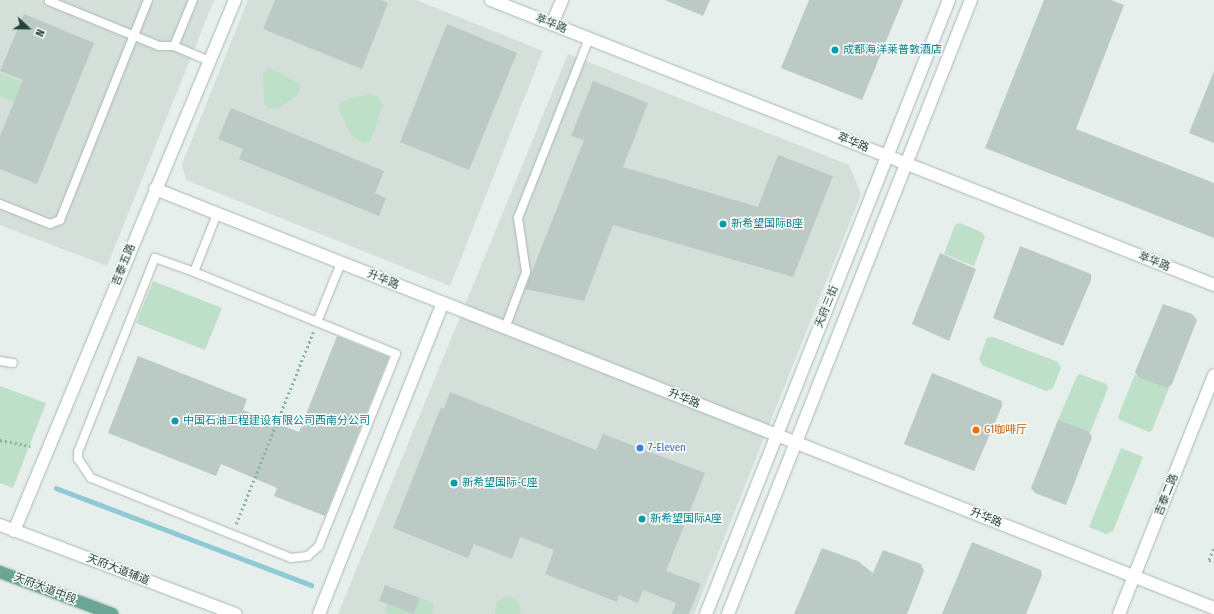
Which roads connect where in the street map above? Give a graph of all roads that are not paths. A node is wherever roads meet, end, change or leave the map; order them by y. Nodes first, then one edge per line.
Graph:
1 (148, 0) edge
2 (193, 0) edge
3 (235, 0) edge
4 (491, 0) edge
5 (562, 0) edge
6 (949, 0) edge
7 (972, 0) edge
8 (49, 1) dead end
9 (552, 24) junction
10 (134, 37) junction
11 (589, 39) junction
12 (174, 46) junction
13 (210, 61) junction
14 (887, 156) junction
15 (907, 164) junction
16 (155, 189) junction
17 (0, 204) edge
18 (217, 214) junction
19 (341, 263) junction
20 (194, 272) junction
21 (1214, 285) edge
22 (443, 303) junction
23 (317, 322) junction
24 (505, 328) junction
25 (0, 361) edge
26 (13, 363) dead end
27 (1214, 375) edge
28 (776, 435) junction
29 (796, 443) junction
30 (0, 525) edge
31 (14, 530) junction
32 (0, 572) edge
33 (1134, 577) junction
34 (1214, 608) edge
35 (112, 614) edge
36 (236, 614) edge
37 (320, 614) edge
38 (706, 614) edge
39 (728, 614) edge
40 (1119, 614) edge

1 - 10 lane
2 - 12 lane
3 - 13 street, 吉泰五路
4 - 9 street, 萃华路
5 - 9 street
6 - 14 street, 天府三街
7 - 15 street, 天府三街
8 - 10 lane
9 - 11 street, 萃华路
10 - 12 lane
10 - 17 lane
11 - 14 street, 萃华路
11 - 24 lane
12 - 13 lane
13 - 16 street, 吉泰五路
14 - 15 street, 萃华路
14 - 28 street, 天府三街
15 - 21 street, 萃华路
15 - 29 street, 天府三街
16 - 18 street, 升华路
16 - 31 street, 吉泰五路
18 - 19 street, 升华路
18 - 20 lane
19 - 22 street, 升华路
19 - 23 lane
20 - 23 lane
20 - 23 lane
22 - 24 street, 升华路
22 - 37 street
24 - 28 street, 升华路
25 - 26 lane
27 - 33 street, 吉泰二路
28 - 29 street, 升华路
28 - 38 street, 天府三街
29 - 33 street, 升华路
29 - 39 street, 天府三街
30 - 31 street, 天府大道辅道
31 - 36 street, 天府大道辅道
32 - 35 main road, 天府大道中段
33 - 34 street, 升华路
33 - 40 street, 吉泰二路

